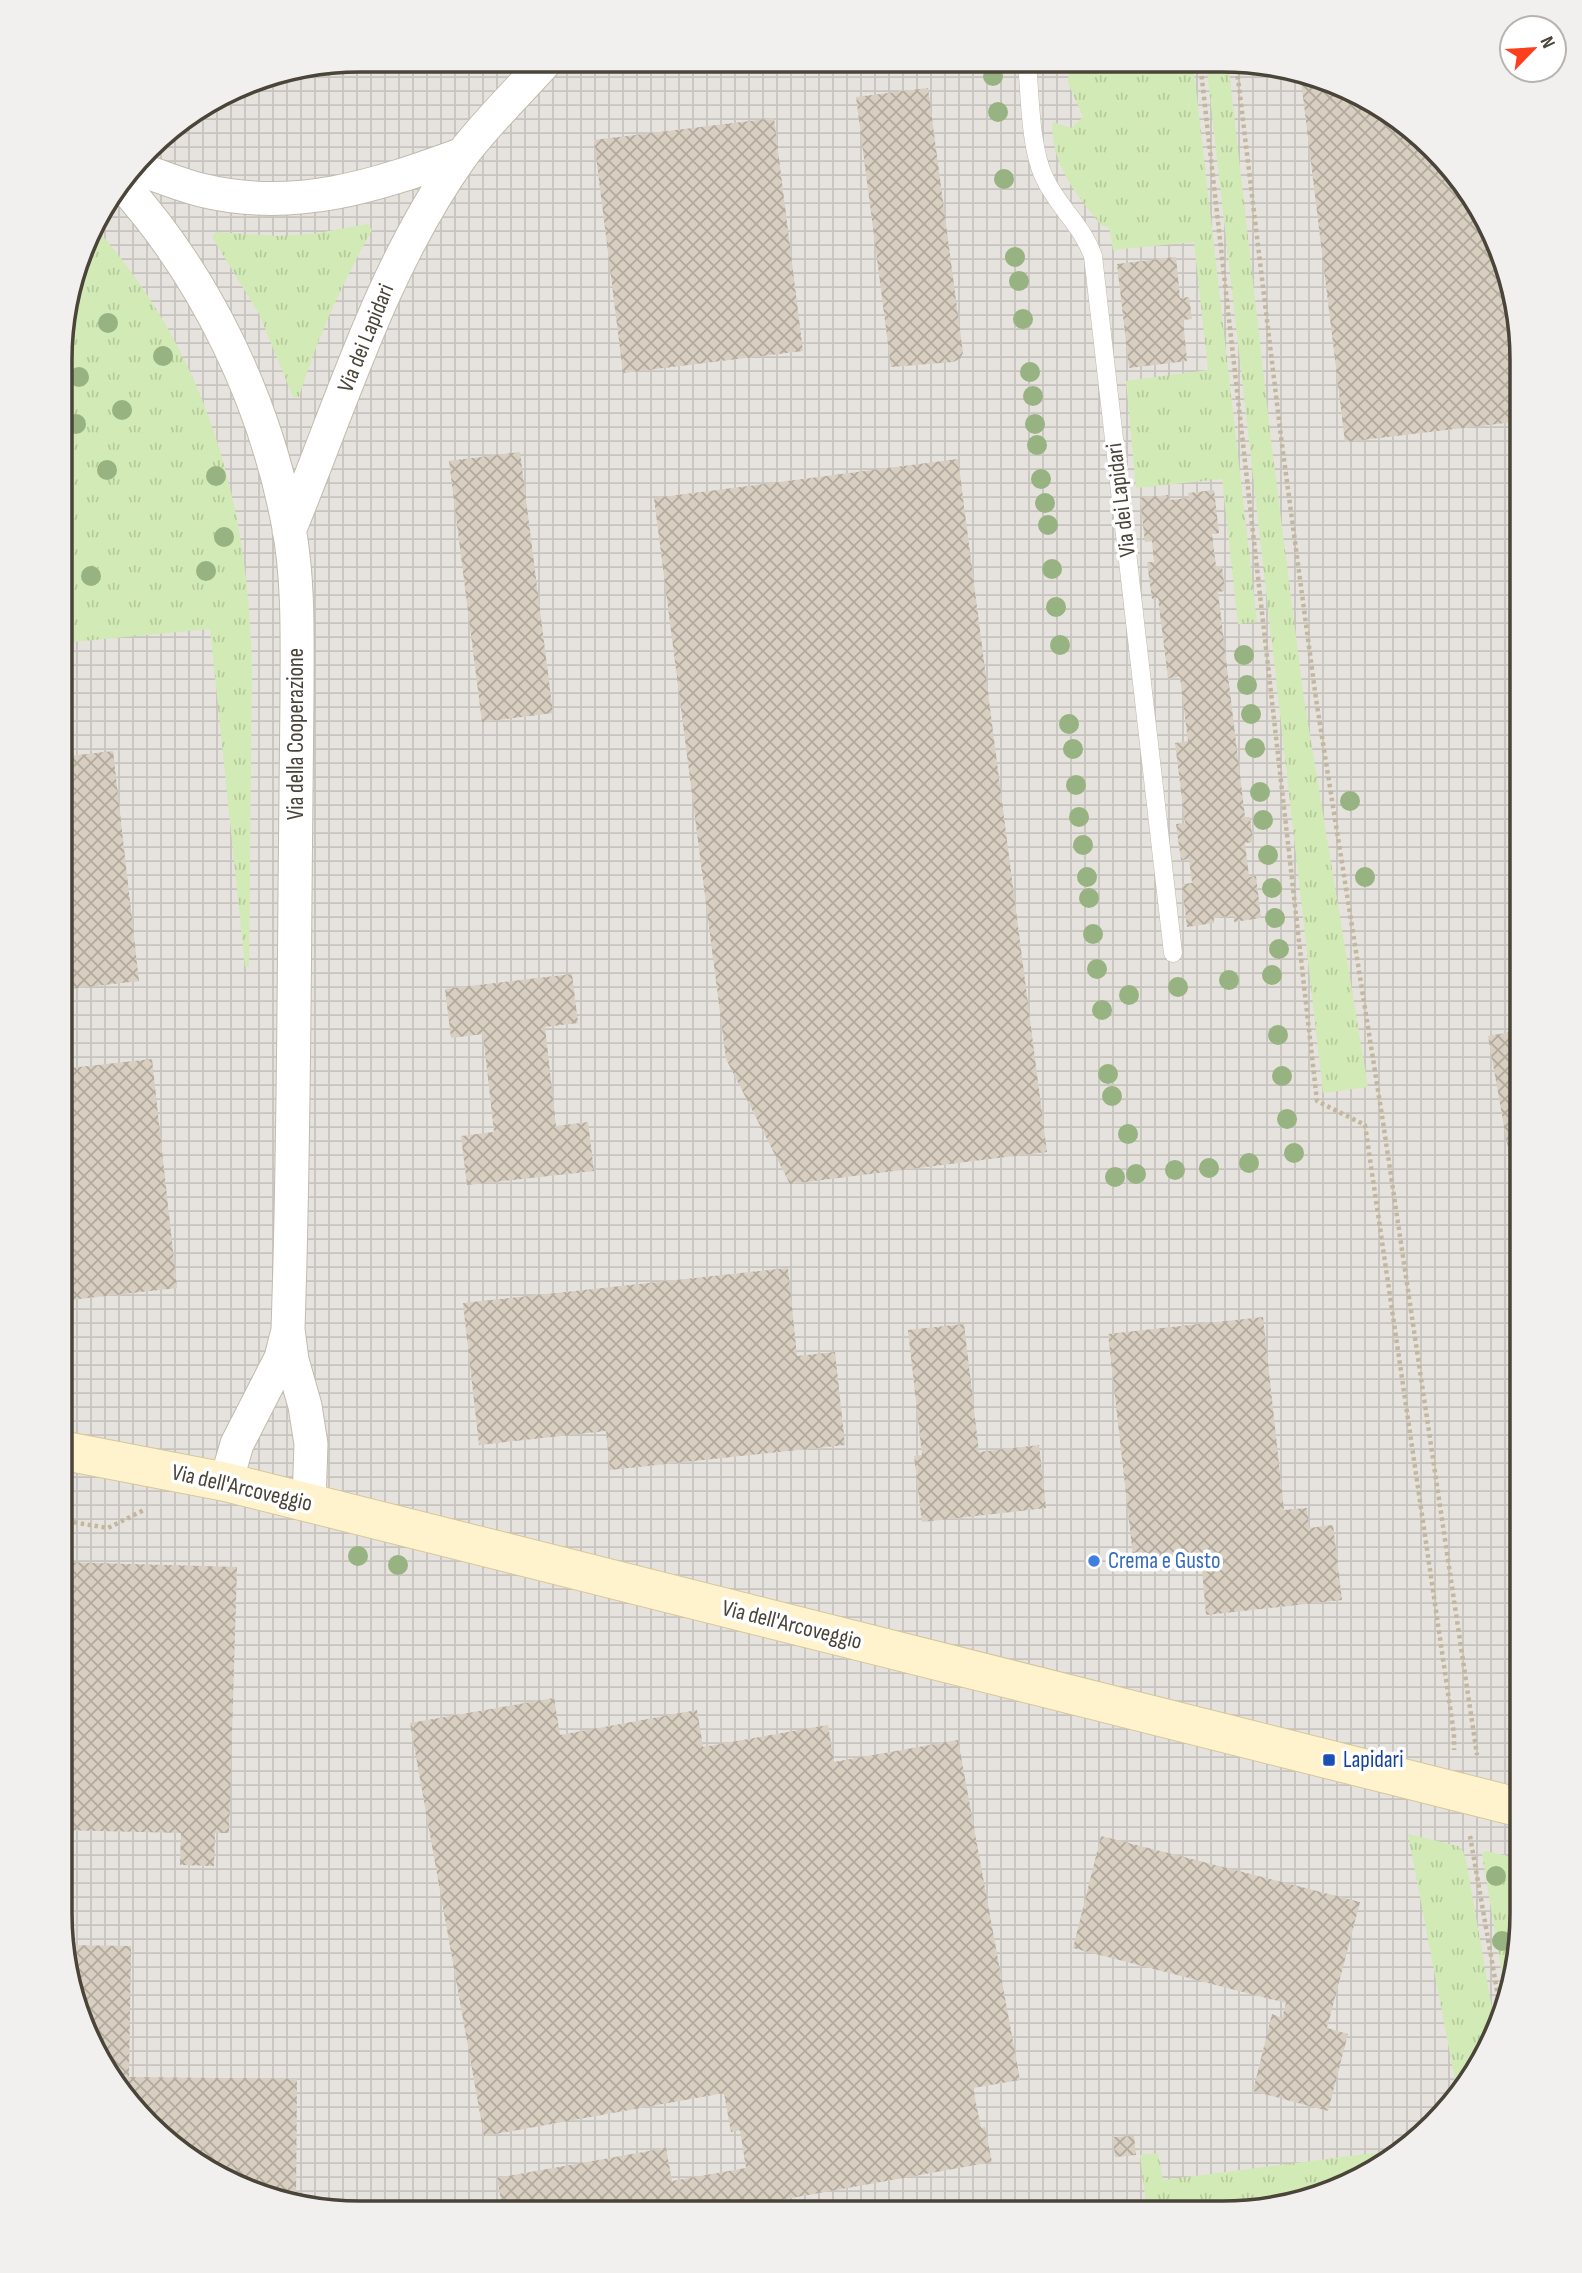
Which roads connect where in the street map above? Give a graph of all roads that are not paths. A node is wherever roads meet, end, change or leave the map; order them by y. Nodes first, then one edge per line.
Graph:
1 (536, 72) edge
2 (1028, 72) edge
3 (463, 154) junction
4 (143, 170) edge
5 (127, 190) edge
6 (289, 531) junction
7 (1172, 953) dead end
8 (288, 1329) junction
9 (72, 1452) edge
10 (226, 1482) junction
11 (309, 1502) junction
12 (1510, 1805) edge

1 - 3 street, Via dei Lapidari
2 - 7 lane, Via dei Lapidari
3 - 4 street, Via dei Lapidari
3 - 6 street, Via dei Lapidari
5 - 6 street, Via della Cooperazione
6 - 8 street, Via della Cooperazione
8 - 10 street, Via della Cooperazione
8 - 11 street, Via della Cooperazione
9 - 10 street, Via dell'Arcoveggio
10 - 11 street, Via dell'Arcoveggio
11 - 12 street, Via dell'Arcoveggio

